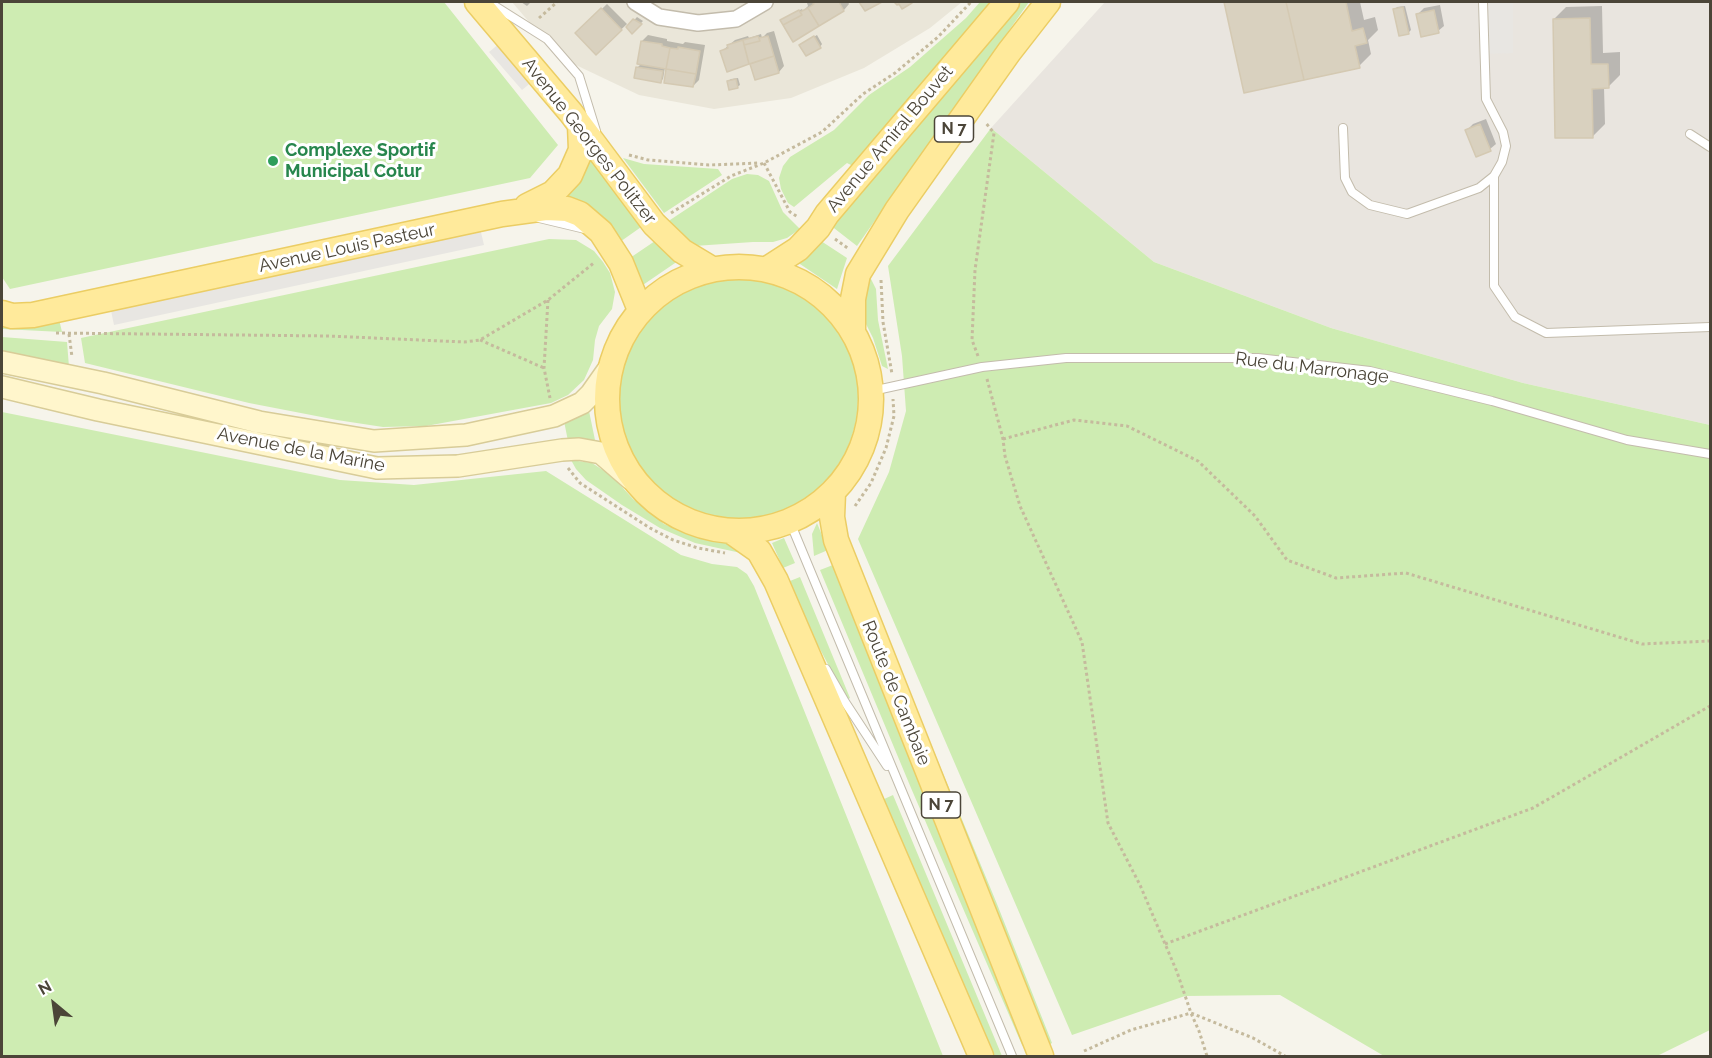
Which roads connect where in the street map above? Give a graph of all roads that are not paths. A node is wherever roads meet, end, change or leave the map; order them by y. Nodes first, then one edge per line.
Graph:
1 (477, 2) edge
2 (488, 2) edge
3 (635, 2) edge
4 (765, 2) edge
5 (1007, 2) edge
6 (1048, 2) edge
7 (1483, 2) edge
8 (580, 125) junction
9 (1343, 128) dead end
10 (1690, 134) dead end
11 (1710, 147) edge
12 (602, 150) junction
13 (1494, 176) junction
14 (514, 212) junction
15 (712, 269) junction
16 (767, 269) junction
17 (640, 310) junction
18 (2, 313) edge
19 (1710, 327) edge
20 (854, 331) junction
21 (2, 362) edge
22 (610, 367) junction
23 (2, 387) edge
24 (872, 392) junction
25 (1710, 454) edge
26 (631, 479) junction
27 (833, 493) junction
28 (790, 522) junction
29 (732, 543) junction
30 (776, 581) junction
31 (816, 652) dead end
32 (822, 662) dead end
33 (897, 782) junction
34 (981, 1056) edge
35 (1012, 1056) edge
36 (1041, 1056) edge

1 - 8 main road, Avenue Georges Politzer
2 - 12 lane
3 - 4 street
5 - 16 main road, Avenue Amiral Bouvet / N 7
6 - 20 main road, N 7
7 - 13 lane
8 - 12 main road, Avenue Georges Politzer
8 - 14 main road
9 - 13 lane
10 - 11 lane
12 - 15 main road, Avenue Georges Politzer
13 - 19 lane
14 - 17 main road, Avenue Louis Pasteur
14 - 18 main road, Avenue Louis Pasteur
15 - 16 main road
15 - 17 main road
16 - 20 main road
17 - 22 main road
20 - 24 main road
21 - 22 main road, Avenue de la Marine
22 - 26 main road
23 - 26 main road, Avenue de la Marine
24 - 25 lane, Rue du Marronage
24 - 27 main road
26 - 29 main road
27 - 28 main road
27 - 36 main road, Route de Cambaie / N 7
28 - 29 main road
28 - 33 lane
29 - 30 main road
30 - 31 lane
30 - 34 main road
32 - 33 lane
33 - 35 lane

